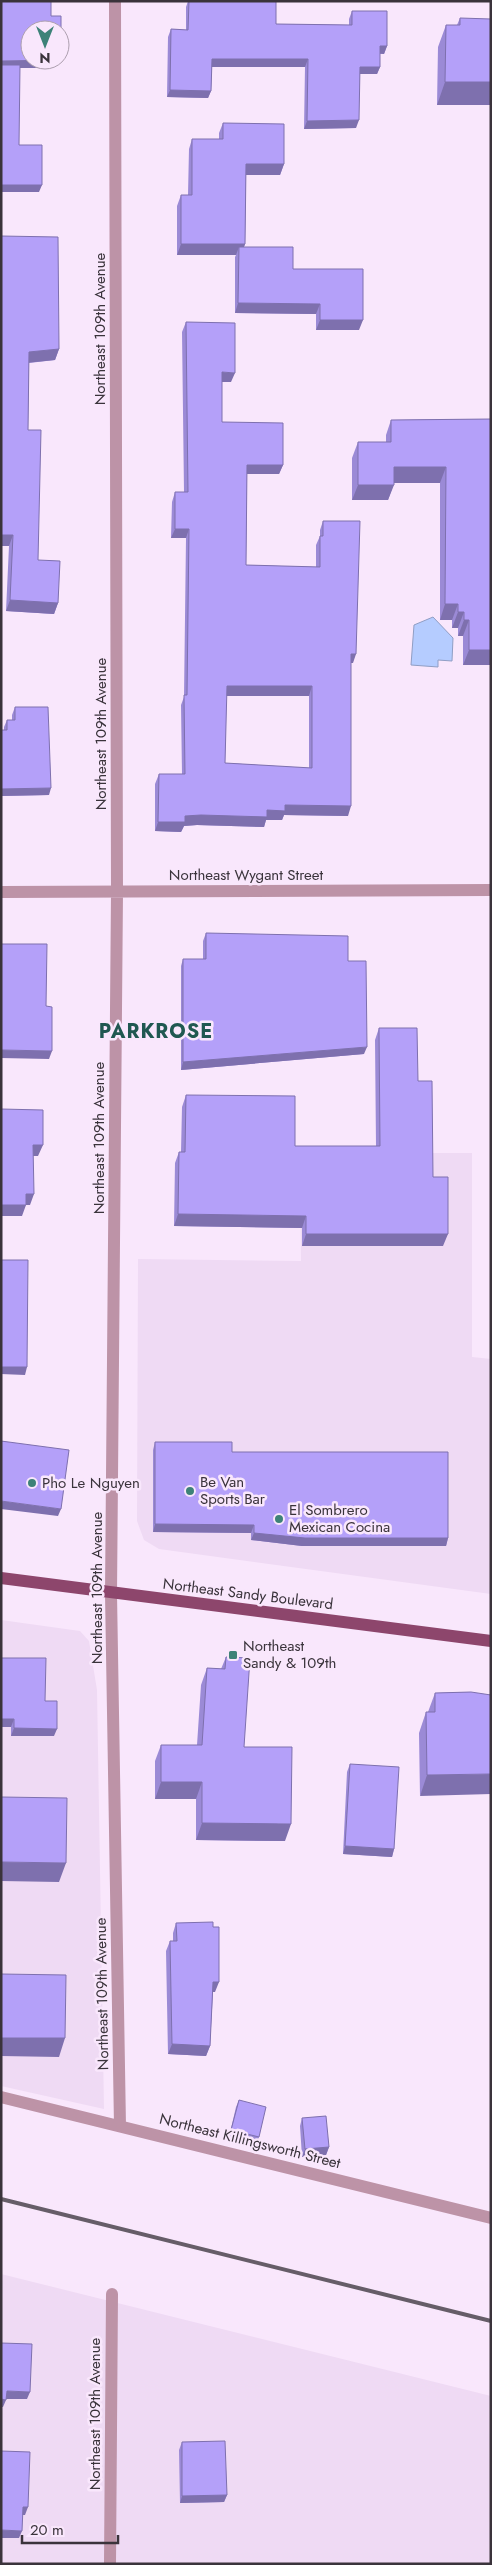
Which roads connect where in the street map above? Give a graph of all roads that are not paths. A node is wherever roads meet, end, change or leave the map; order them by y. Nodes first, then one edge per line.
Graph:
1 (115, 1) edge
2 (491, 890) edge
3 (1, 892) edge
4 (118, 893) junction
5 (1, 1578) edge
6 (112, 1594) junction
7 (491, 1641) edge
8 (1, 2097) edge
9 (120, 2126) junction
10 (491, 2218) edge
11 (112, 2294) dead end
12 (110, 2564) edge

1 - 4 street, Northeast 109th Avenue
2 - 4 street, Northeast Wygant Street
3 - 4 street, Northeast Wygant Street
4 - 6 street, Northeast 109th Avenue
5 - 6 main road, Northeast Sandy Boulevard
6 - 7 main road, Northeast Sandy Boulevard
6 - 9 street, Northeast 109th Avenue
8 - 9 street, Northeast Killingsworth Street
9 - 10 street, Northeast Killingsworth Street
11 - 12 street, Northeast 109th Avenue

